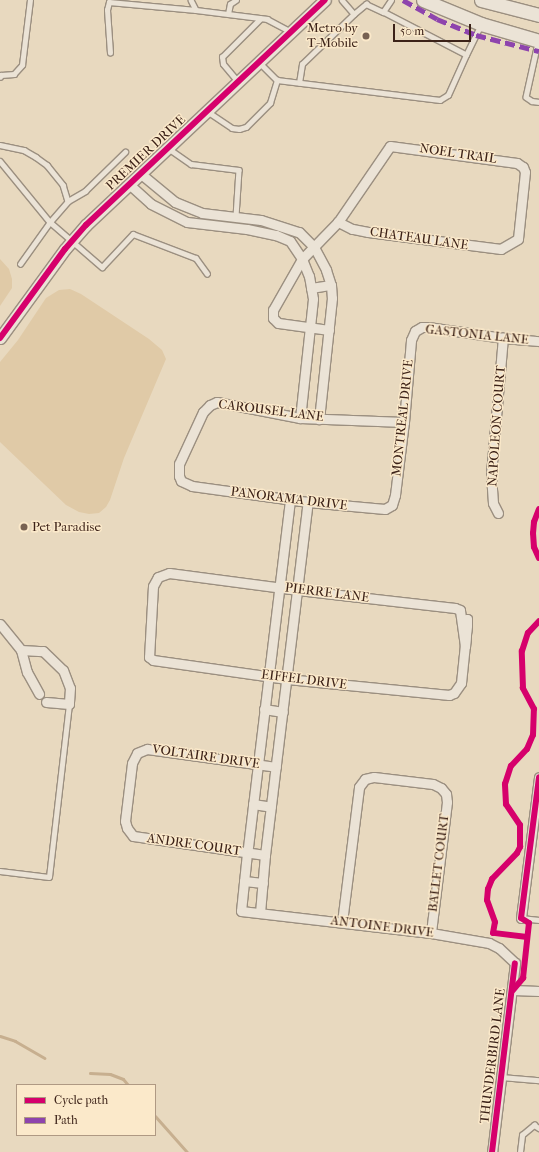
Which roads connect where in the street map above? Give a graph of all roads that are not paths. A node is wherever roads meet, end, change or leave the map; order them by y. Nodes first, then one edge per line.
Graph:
1 (30, 0) edge
2 (191, 0) edge
3 (236, 0) edge
4 (325, 0) edge
5 (342, 0) edge
6 (391, 0) edge
7 (423, 0) edge
8 (110, 1) edge
9 (486, 1) edge
10 (196, 10) junction
11 (383, 12) junction
12 (228, 14) junction
13 (354, 14) junction
14 (539, 15) edge
15 (260, 18) junction
16 (481, 24) junction
17 (290, 32) junction
18 (539, 41) edge
19 (110, 53) dead end
20 (466, 55) junction
21 (259, 62) junction
22 (0, 76) edge
23 (277, 80) junction
24 (238, 82) junction
25 (299, 83) junction
26 (539, 102) edge
27 (207, 111) junction
28 (0, 145) edge
29 (168, 148) junction
30 (125, 152) dead end
31 (0, 161) edge
32 (141, 174) junction
33 (130, 185) junction
34 (68, 201) junction
35 (235, 216) junction
36 (50, 222) junction
37 (338, 222) junction
38 (232, 228) junction
39 (73, 240) junction
40 (314, 247) junction
41 (501, 249) joint
42 (302, 259) junction
43 (20, 264) dead end
44 (207, 273) dead end
45 (331, 285) junction
46 (311, 288) junction
47 (311, 329) junction
48 (329, 330) junction
49 (416, 331) joint
50 (0, 338) edge
51 (503, 338) junction
52 (539, 341) edge
53 (305, 378) junction
54 (322, 380) junction
55 (300, 418) junction
56 (319, 419) junction
57 (404, 422) junction
58 (186, 484) joint
59 (290, 500) junction
60 (308, 502) junction
61 (392, 505) joint
62 (498, 513) dead end
63 (279, 588) junction
64 (298, 590) junction
65 (0, 624) edge
66 (21, 650) junction
67 (153, 660) joint
68 (268, 676) junction
69 (287, 679) junction
70 (454, 693) joint
71 (39, 694) dead end
72 (46, 702) dead end
73 (69, 704) junction
74 (264, 710) junction
75 (283, 712) junction
76 (258, 765) junction
77 (276, 767) junction
78 (539, 782) edge
79 (253, 804) junction
80 (271, 806) junction
81 (126, 828) joint
82 (529, 852) junction
83 (247, 853) junction
84 (539, 853) edge
85 (265, 855) junction
86 (0, 871) edge
87 (244, 881) junction
88 (263, 883) junction
89 (260, 913) junction
90 (521, 918) joint
91 (539, 920) edge
92 (342, 922) junction
93 (431, 933) junction
94 (515, 963) joint
95 (513, 990) junction
96 (539, 991) edge
97 (501, 1077) junction
98 (539, 1080) edge
99 (539, 1128) edge
100 (492, 1152) edge
101 (520, 1152) edge

1 - 22 lane
2 - 10 lane
3 - 12 lane
4 - 17 street, PREMIER DRIVE
5 - 13 lane
6 - 11 lane
7 - 16 main road
8 - 10 lane
8 - 19 lane
9 - 14 main road
9 - 16 main road
10 - 12 lane
11 - 13 lane
11 - 20 lane
12 - 15 lane
13 - 25 lane
15 - 17 lane
15 - 24 lane
16 - 18 main road
16 - 20 lane
17 - 21 street, PREMIER DRIVE
18 - 26 lane
20 - 25 lane
21 - 23 lane
21 - 24 street, PREMIER DRIVE
23 - 25 lane
23 - 27 lane
24 - 27 street, PREMIER DRIVE
27 - 29 street, PREMIER DRIVE
28 - 34 lane
29 - 32 street, PREMIER DRIVE
29 - 35 lane
30 - 34 lane
31 - 36 lane
32 - 33 street, PREMIER DRIVE
32 - 35 street
33 - 38 street
33 - 39 street, PREMIER DRIVE
34 - 36 lane
35 - 38 street
35 - 40 street
36 - 39 lane
36 - 43 lane
37 - 40 street
37 - 41 street, CHATEAU LANE
37 - 41 street, NOEL TRAIL
38 - 42 street
39 - 44 lane
39 - 50 street, PREMIER DRIVE
40 - 42 street
40 - 45 street
42 - 46 street
42 - 47 street
45 - 46 street
45 - 48 street
46 - 47 street
47 - 48 street
47 - 53 street
48 - 54 street
49 - 51 street, GASTONIA LANE
49 - 57 street, MONTREAL DRIVE
51 - 52 street, GASTONIA LANE
51 - 62 street, NAPOLEON COURT
53 - 54 street
53 - 55 street
54 - 56 street
55 - 56 street, CAROUSEL LANE
55 - 58 street, CAROUSEL LANE
56 - 57 street, CAROUSEL LANE
57 - 61 street, MONTREAL DRIVE
58 - 59 street, PANORAMA DRIVE
59 - 60 street, PANORAMA DRIVE
59 - 63 street
60 - 61 street, PANORAMA DRIVE
60 - 64 street
63 - 64 street, PIERRE LANE
63 - 67 street, PIERRE LANE
63 - 68 street
64 - 69 street
64 - 70 street, PIERRE LANE
65 - 66 street
66 - 71 street
66 - 73 street
67 - 68 street, EIFFEL DRIVE
68 - 69 street, EIFFEL DRIVE
68 - 74 street
69 - 70 street, EIFFEL DRIVE
69 - 75 street
72 - 73 street
73 - 86 lane
74 - 75 street
74 - 76 street
75 - 77 street
76 - 77 street, VOLTAIRE DRIVE
76 - 79 street
76 - 81 street, VOLTAIRE DRIVE
77 - 80 street
78 - 82 street
79 - 80 street
79 - 83 street
80 - 85 street
81 - 83 street, ANDRE COURT
82 - 84 street
82 - 90 street
83 - 85 street, ANDRE COURT
83 - 87 street
85 - 88 street
87 - 88 street
87 - 89 street, ANTOINE DRIVE
88 - 89 street
89 - 92 street, ANTOINE DRIVE
90 - 91 lane
92 - 93 street, ANTOINE DRIVE
92 - 93 street, BALLET COURT
93 - 94 street, ANTOINE DRIVE
94 - 95 street, THUNDERBIRD LANE
95 - 96 street
95 - 97 street, THUNDERBIRD LANE
97 - 98 lane
97 - 100 street, THUNDERBIRD LANE
99 - 101 lane

